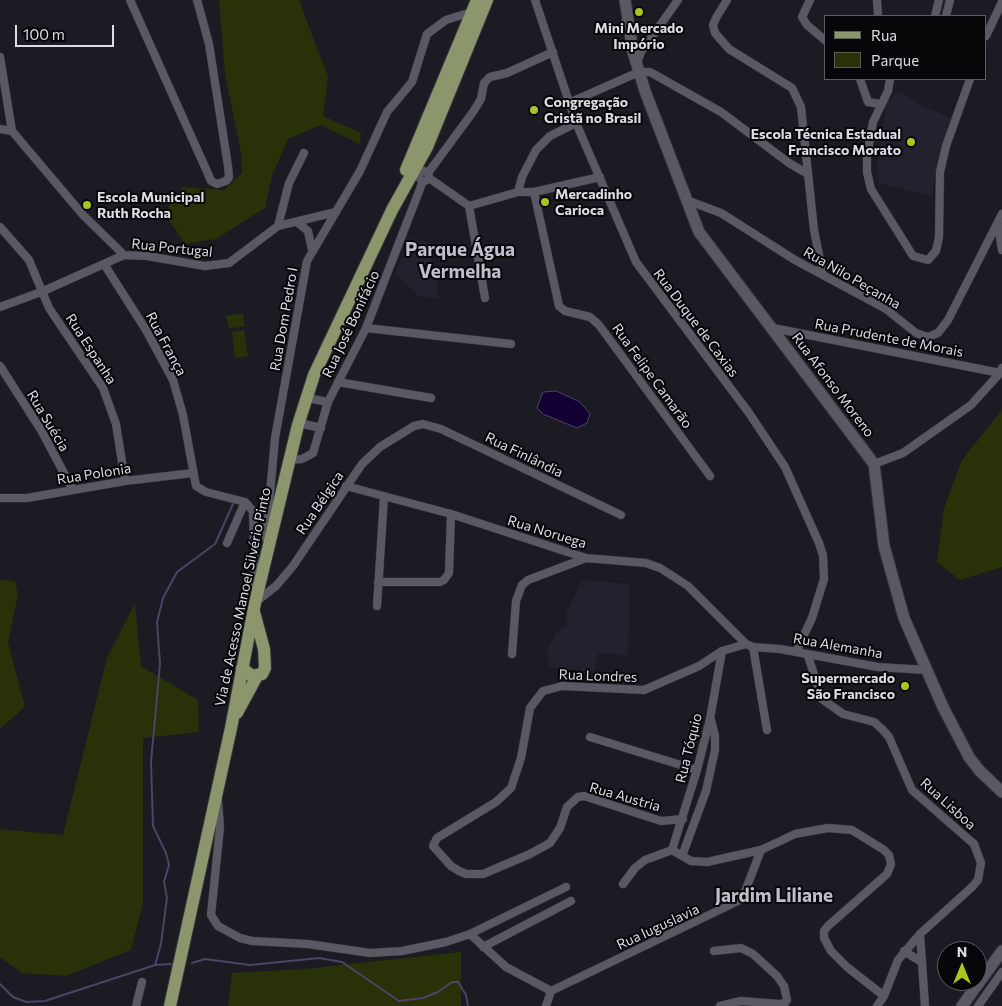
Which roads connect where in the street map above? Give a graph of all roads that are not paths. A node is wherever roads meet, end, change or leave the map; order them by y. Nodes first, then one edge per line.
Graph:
1 (130, 0) edge
2 (197, 0) edge
3 (485, 0) edge
4 (535, 0) edge
5 (625, 0) edge
6 (678, 0) edge
7 (727, 0) edge
8 (810, 0) edge
9 (877, 0) edge
10 (939, 0) edge
11 (950, 0) edge
12 (1002, 2) edge
13 (878, 15) edge
14 (935, 15) edge
15 (946, 15) edge
16 (472, 16) junction
17 (987, 34) edge
18 (824, 39) edge
19 (468, 50) junction
20 (553, 52) junction
21 (0, 57) edge
22 (638, 69) junction
23 (860, 80) edge
24 (890, 80) edge
25 (970, 80) edge
26 (571, 102) junction
27 (880, 104) junction
28 (576, 123) junction
29 (0, 128) edge
30 (12, 131) junction
31 (304, 153) dead end
32 (421, 172) junction
33 (808, 174) junction
34 (600, 177) junction
35 (518, 192) junction
36 (534, 192) junction
37 (689, 201) junction
38 (469, 206) junction
39 (336, 212) junction
40 (1002, 214) edge
41 (298, 223) junction
42 (998, 225) junction
43 (278, 226) junction
44 (0, 227) edge
45 (312, 250) junction
46 (1002, 250) edge
47 (124, 255) junction
48 (104, 264) junction
49 (823, 275) junction
50 (41, 292) junction
51 (485, 298) dead end
52 (0, 307) edge
53 (366, 328) junction
54 (773, 328) junction
55 (511, 344) dead end
56 (0, 366) edge
57 (1001, 370) edge
58 (338, 382) junction
59 (307, 398) junction
60 (431, 398) dead end
61 (328, 402) junction
62 (298, 423) junction
63 (414, 426) joint
64 (321, 428) junction
65 (288, 460) junction
66 (874, 464) junction
67 (193, 473) junction
68 (710, 476) dead end
69 (125, 481) junction
70 (346, 486) junction
71 (73, 490) junction
72 (384, 497) junction
73 (0, 498) edge
74 (245, 502) junction
75 (451, 514) junction
76 (621, 515) dead end
77 (228, 542) dead end
78 (586, 558) junction
79 (263, 569) junction
80 (378, 582) junction
81 (254, 606) junction
82 (378, 606) dead end
83 (750, 646) junction
84 (722, 651) junction
85 (796, 652) junction
86 (512, 654) dead end
87 (808, 656) junction
88 (242, 668) junction
89 (926, 670) junction
90 (257, 676) junction
91 (710, 719) junction
92 (232, 722) junction
93 (767, 730) dead end
94 (590, 737) dead end
95 (697, 770) junction
96 (1002, 792) edge
97 (216, 793) junction
98 (683, 819) junction
99 (555, 838) joint
100 (672, 850) junction
101 (761, 850) junction
102 (682, 856) junction
103 (623, 884) dead end
104 (566, 887) dead end
105 (571, 901) dead end
106 (470, 934) junction
107 (920, 934) junction
108 (484, 947) junction
109 (714, 951) dead end
110 (904, 951) junction
111 (1002, 952) edge
112 (920, 961) junction
113 (1002, 972) edge
114 (142, 982) dead end
115 (551, 991) junction
116 (884, 996) junction
117 (136, 1006) edge
118 (170, 1006) edge
119 (546, 1006) edge
120 (722, 1006) edge
121 (877, 1006) edge
122 (925, 1006) edge
123 (962, 1006) edge
124 (978, 1006) edge

1 - 2 street
3 - 16 main road, Via de Acesso Manoel Silvério Pinto
3 - 19 main road, Via de Acesso Manoel Silvério Pinto
4 - 20 street, Rua Duque de Caxias
5 - 22 main road, Rua Afonso Moreno
6 - 22 street
7 - 33 street
8 - 18 street
9 - 13 street
10 - 14 street
11 - 15 street
12 - 17 street
16 - 19 main road
16 - 32 main road, Via de Acesso Manoel Silvério Pinto
16 - 39 street, Rua Dom Pedro I
19 - 32 main road, Via de Acesso Manoel Silvério Pinto
20 - 26 street, Rua Duque de Caxias
20 - 32 street, Rua José Bonifácio
21 - 30 street
22 - 26 street
22 - 33 street
22 - 37 main road, Rua Afonso Moreno
23 - 27 street
24 - 27 street
25 - 27 street
26 - 28 street, Rua Duque de Caxias
28 - 34 street, Rua Duque de Caxias
28 - 35 street
29 - 30 street
30 - 47 street
31 - 43 street
32 - 38 street
32 - 53 street, Rua José Bonifácio
32 - 59 main road, Via de Acesso Manoel Silvério Pinto
33 - 49 street
34 - 36 street
34 - 85 street, Rua Duque de Caxias
35 - 36 street
35 - 38 street
36 - 68 street, Rua Felipe Camarão
37 - 49 street, Rua Nilo Peçanha
37 - 54 main road, Rua Afonso Moreno
38 - 51 street
39 - 41 street, Rua Portugal
39 - 45 street, Rua Dom Pedro I
40 - 42 street, Rua Nilo Peçanha
41 - 43 street, Rua Portugal
41 - 45 street
42 - 46 street
42 - 49 street, Rua Nilo Peçanha
43 - 47 street, Rua Portugal
44 - 50 street, Rua Espanha
45 - 79 street, Rua Dom Pedro I
47 - 48 street, Rua Portugal
48 - 50 street, Rua Portugal
48 - 67 street, Rua França
50 - 52 street, Rua Portugal
50 - 69 street, Rua Espanha
53 - 55 street
53 - 58 street, Rua José Bonifácio
54 - 57 street, Rua Prudente de Morais
54 - 66 main road, Rua Afonso Moreno
56 - 71 street, Rua Suécia
57 - 66 street
58 - 60 street
58 - 61 street, Rua José Bonifácio
59 - 61 street
59 - 62 main road, Via de Acesso Manoel Silvério Pinto
61 - 64 street, Rua José Bonifácio
62 - 64 street
62 - 65 main road, Via de Acesso Manoel Silvério Pinto
63 - 70 street, Rua Bélgica
63 - 76 street, Rua Finlândia
64 - 65 street, Rua José Bonifácio
65 - 79 main road, Via de Acesso Manoel Silvério Pinto
66 - 89 main road
67 - 69 street, Rua Polonia
67 - 74 street
69 - 71 street, Rua Polonia
70 - 72 street, Rua Noruega
70 - 81 street, Rua Bélgica
71 - 73 street, Rua Polonia
72 - 75 street, Rua Noruega
72 - 80 street
74 - 77 street
74 - 81 street
75 - 78 street, Rua Noruega
75 - 80 street
78 - 83 street, Rua Noruega
78 - 86 street
79 - 81 main road, Via de Acesso Manoel Silvério Pinto
80 - 82 street
81 - 88 main road, Via de Acesso Manoel Silvério Pinto
81 - 90 main road
83 - 84 street, Rua Londres
83 - 85 street, Rua Alemanha
83 - 93 street
84 - 91 street, Rua Tóquio
84 - 99 street, Rua Londres
85 - 87 street, Rua Alemanha
87 - 89 street, Rua Alemanha
87 - 107 street, Rua Lisboa
88 - 90 main road
88 - 92 main road, Via de Acesso Manoel Silvério Pinto
89 - 96 main road
90 - 92 main road
91 - 95 street, Rua Tóquio
91 - 102 street
92 - 97 main road, Via de Acesso Manoel Silvério Pinto
94 - 95 street
95 - 98 street, Rua Tóquio
97 - 106 street
97 - 118 main road, Via de Acesso Manoel Silvério Pinto
98 - 99 street, Rua Austria
98 - 100 street, Rua Tóquio
100 - 102 street
100 - 103 street
101 - 102 street
101 - 115 street, Rua Iuguslavia
101 - 116 street
104 - 106 street
105 - 108 street
106 - 108 street
107 - 110 street, Rua Lisboa
107 - 112 street
108 - 115 street
109 - 120 street
110 - 112 street
110 - 116 street, Rua Lisboa
111 - 123 main road
112 - 122 street
113 - 124 street
114 - 117 street
115 - 119 street
116 - 121 street, Rua Lisboa

